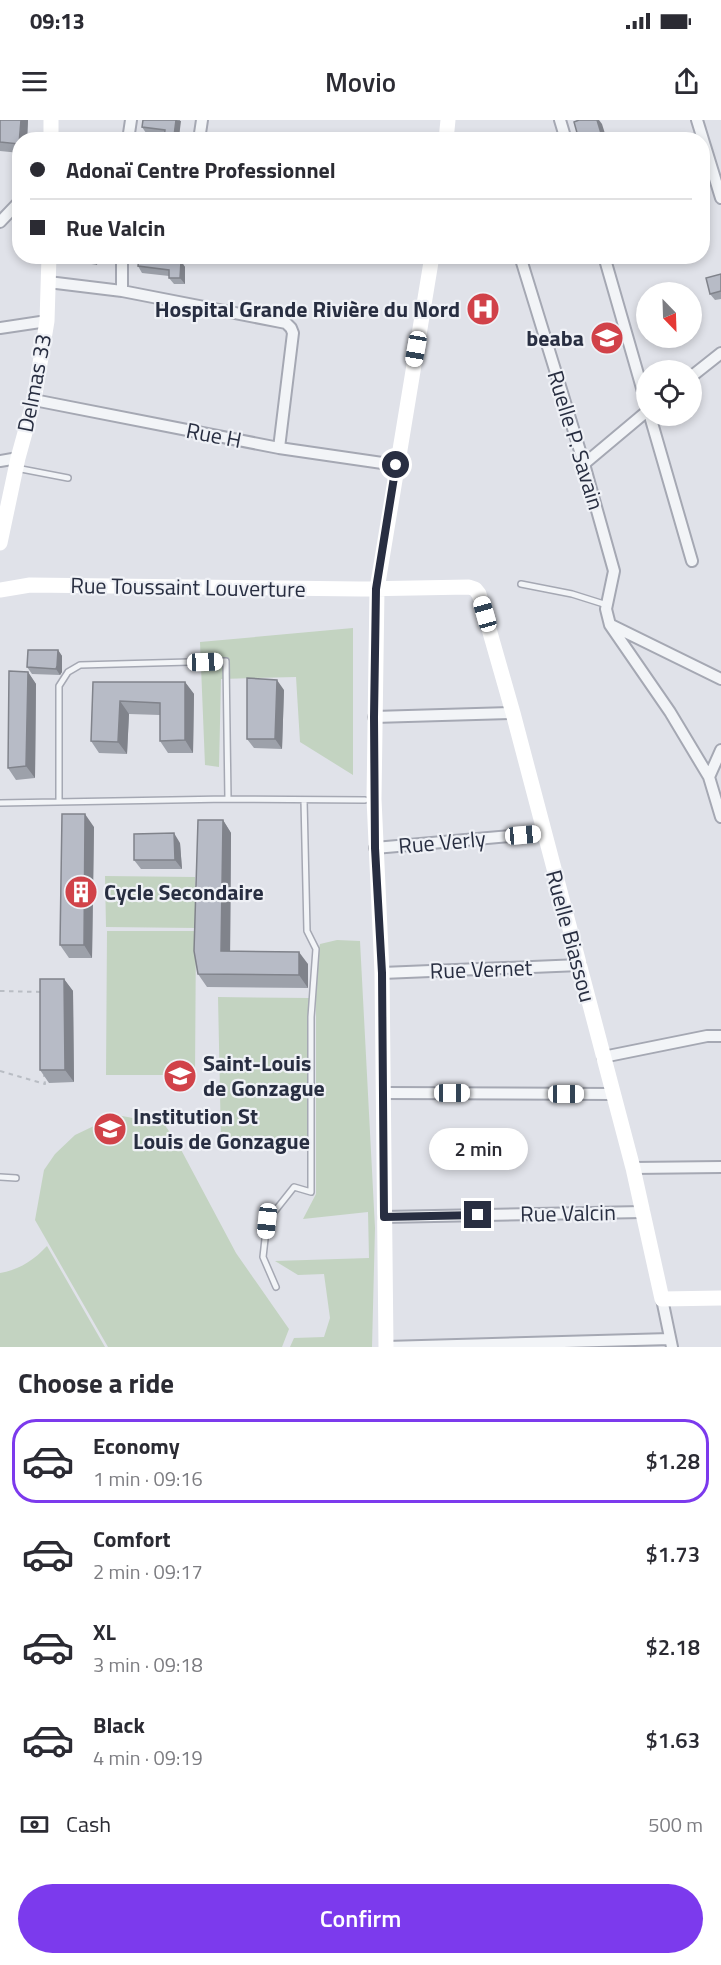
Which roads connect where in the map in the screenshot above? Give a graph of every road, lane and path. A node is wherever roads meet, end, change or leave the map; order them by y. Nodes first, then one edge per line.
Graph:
1 (710, 162) edge
2 (721, 198) edge
3 (12, 209) edge
4 (0, 222) edge
5 (49, 264) edge
6 (122, 264) edge
7 (431, 264) edge
8 (522, 264) edge
9 (606, 264) edge
10 (48, 282) junction
11 (122, 291) junction
12 (47, 321) junction
13 (0, 328) edge
14 (721, 353) edge
15 (636, 367) edge
16 (702, 368) edge
17 (34, 400) junction
18 (636, 420) edge
19 (653, 426) edge
20 (279, 448) junction
21 (0, 461) edge
22 (17, 463) junction
23 (584, 464) junction
24 (396, 465) junction
25 (68, 478) dead end
26 (0, 543) edge
27 (692, 561) dead end
28 (521, 584) dead end
29 (376, 589) junction
30 (0, 590) edge
31 (607, 605) junction
32 (610, 625) junction
33 (721, 679) edge
34 (513, 713) junction
35 (374, 717) junction
36 (721, 750) edge
37 (709, 777) junction
38 (228, 799) junction
39 (369, 799) junction
40 (304, 800) junction
41 (59, 802) junction
42 (0, 803) edge
43 (721, 817) edge
44 (544, 833) junction
45 (375, 848) junction
46 (580, 965) junction
47 (382, 973) junction
48 (0, 991) edge
49 (43, 992) edge
50 (721, 1036) edge
51 (603, 1057) junction
52 (0, 1071) edge
53 (44, 1072) edge
54 (384, 1093) junction
55 (612, 1094) junction
56 (721, 1167) edge
57 (633, 1168) junction
58 (0, 1177) edge
59 (16, 1178) dead end
60 (643, 1212) junction
61 (384, 1217) junction
62 (276, 1287) dead end
63 (721, 1298) edge
64 (662, 1299) junction
65 (671, 1343) edge
66 (386, 1347) edge

1 - 2 street
3 - 4 street
5 - 10 street, Delmas 33
6 - 11 street
7 - 24 street
8 - 23 street, Ruelle P. Savain
9 - 15 street
10 - 11 street
10 - 12 street, Delmas 33
11 - 20 street
12 - 13 street
12 - 17 street, Delmas 33
14 - 16 street
17 - 20 street, Rue H
17 - 22 street, Delmas 33
18 - 23 street
19 - 27 street
20 - 24 street, Rue H
21 - 22 street
22 - 25 lane
22 - 26 street, Delmas 33
23 - 31 street, Ruelle P. Savain
24 - 29 street
28 - 31 lane
29 - 30 street, Rue Toussaint Louverture
29 - 34 street, Ruelle Biassou
29 - 35 street
31 - 32 street, Ruelle P. Savain
32 - 33 street
32 - 37 street
34 - 35 street
34 - 44 street, Ruelle Biassou
35 - 39 street
36 - 37 street
37 - 43 street
38 - 40 lane
38 - 41 lane
38 - 41 lane
39 - 40 lane
39 - 45 street
40 - 62 lane
41 - 42 lane
44 - 45 street, Rue Verly
44 - 46 street, Ruelle Biassou
45 - 47 street
46 - 47 street, Rue Vernet
46 - 51 street, Ruelle Biassou
47 - 54 street
48 - 49 path
50 - 51 street
51 - 55 street, Ruelle Biassou
52 - 53 path
54 - 55 street
54 - 61 street
55 - 57 street, Ruelle Biassou
56 - 57 street
57 - 60 street, Ruelle Biassou
58 - 59 lane
60 - 61 street, Rue Valcin
60 - 64 street, Ruelle Biassou
61 - 66 street
63 - 64 street
64 - 65 street, Ruelle Biassou
65 - 66 street

